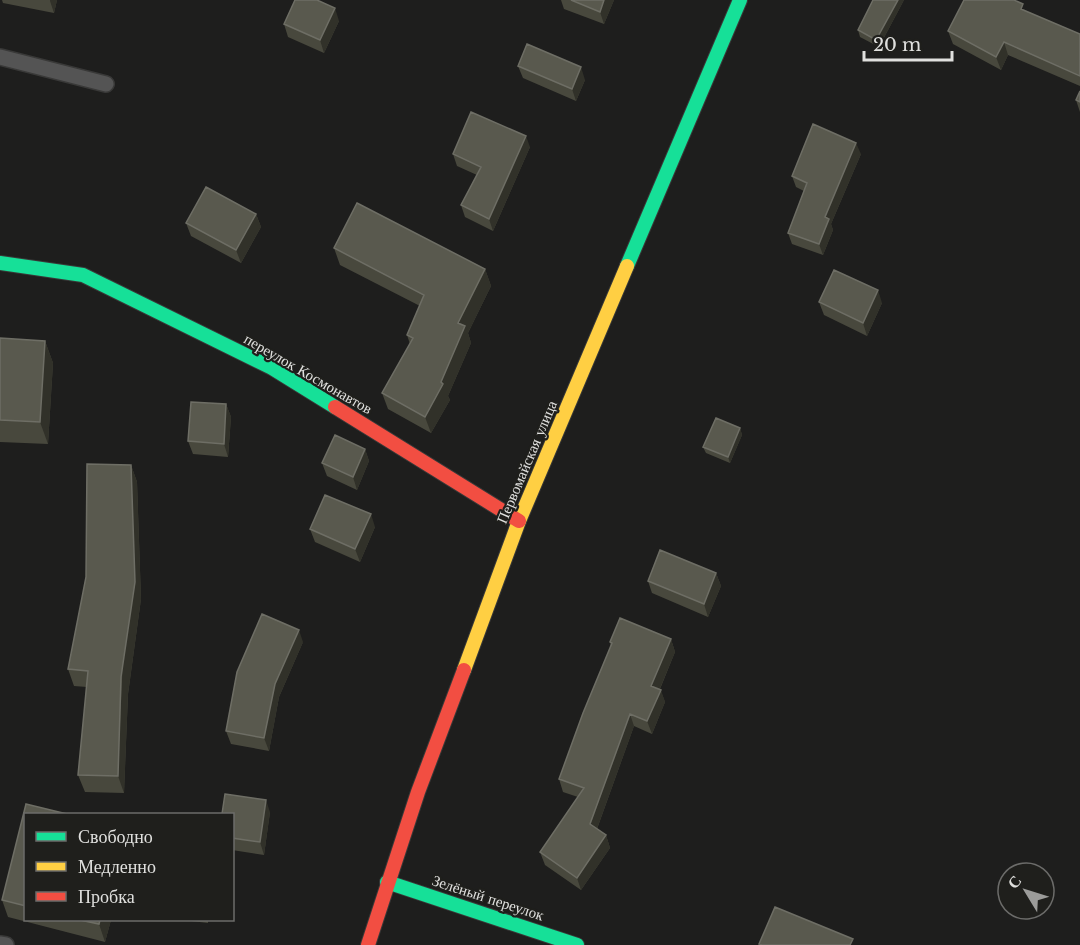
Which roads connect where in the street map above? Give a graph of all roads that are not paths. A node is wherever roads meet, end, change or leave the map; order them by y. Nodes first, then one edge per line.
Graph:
1 (740, 0) edge
2 (0, 57) edge
3 (106, 84) dead end
4 (0, 263) edge
5 (519, 521) junction
6 (387, 882) junction
7 (0, 944) edge
8 (6, 945) edge
9 (368, 945) edge
10 (578, 945) edge

1 - 5 main road, Первомайская улица
2 - 3 lane
4 - 5 main road, переулок Космонавтов
5 - 6 main road, Первомайская улица
6 - 9 main road, Первомайская улица
6 - 10 main road, Зелёный переулок
7 - 8 lane

